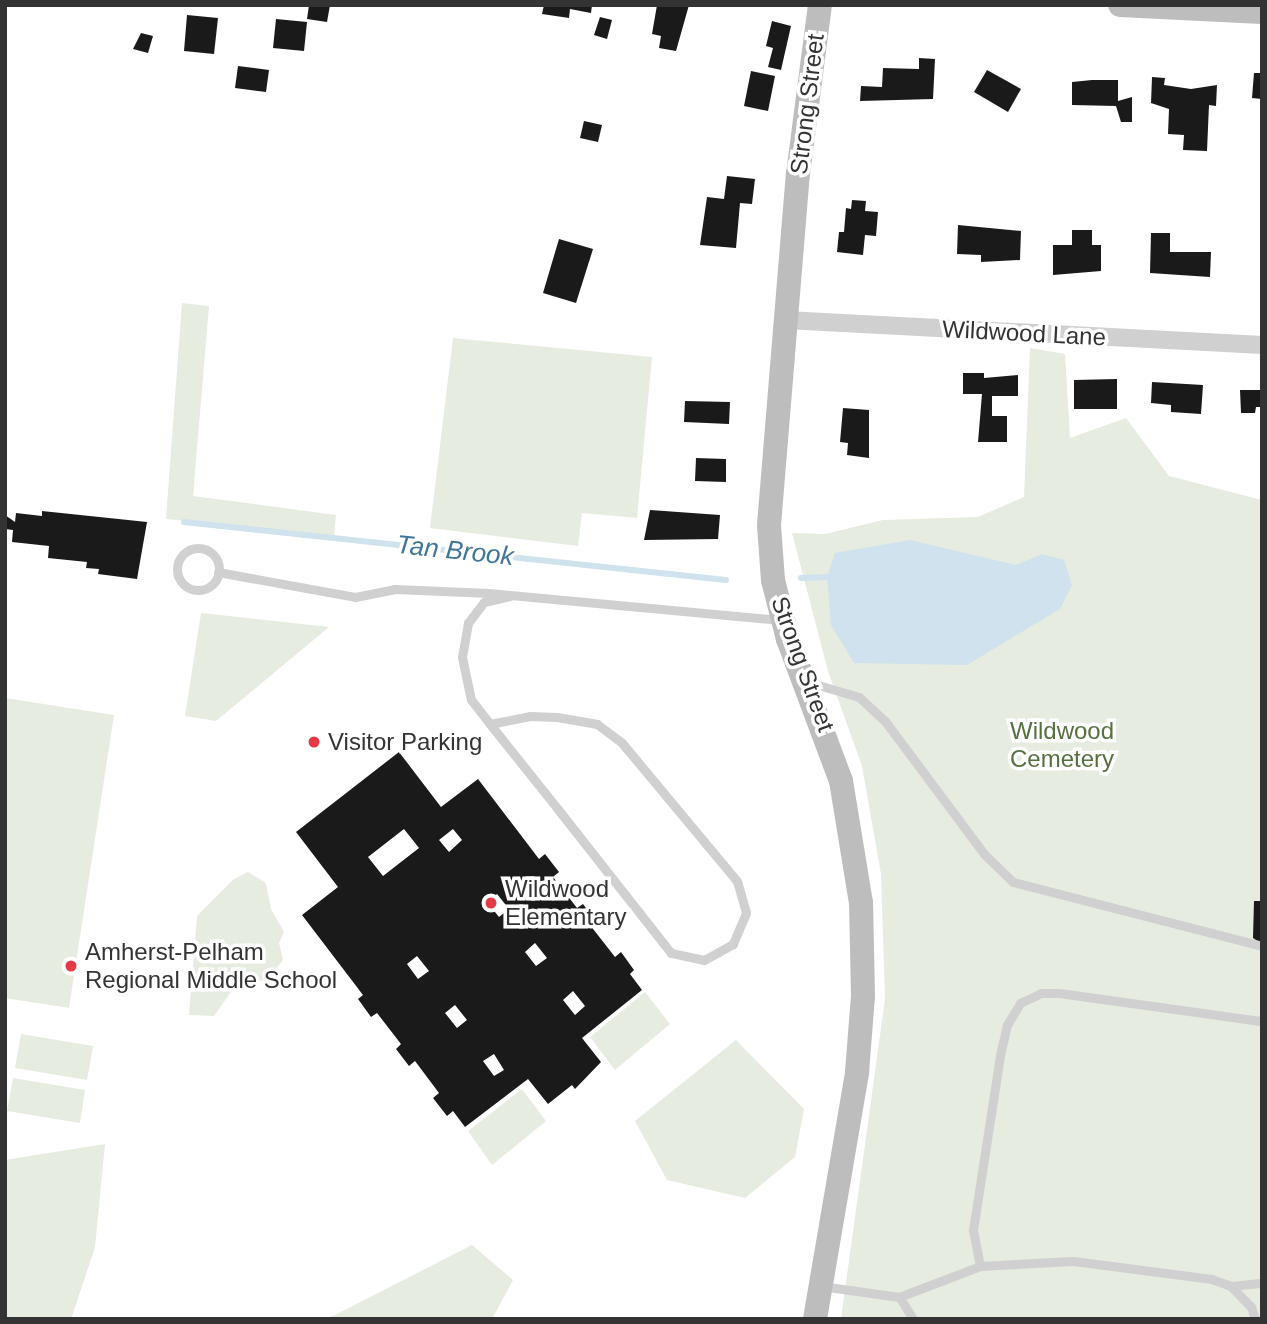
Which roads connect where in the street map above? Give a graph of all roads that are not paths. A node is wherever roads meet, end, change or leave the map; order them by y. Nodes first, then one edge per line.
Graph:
1 (820, 5) edge
2 (1120, 5) edge
3 (1262, 12) edge
4 (786, 320) junction
5 (1262, 345) edge
6 (218, 572) junction
7 (510, 596) junction
8 (783, 620) junction
9 (806, 681) junction
10 (490, 724) junction
11 (1262, 946) edge
12 (1262, 1021) edge
13 (980, 1266) junction
14 (1262, 1283) edge
15 (821, 1286) junction
16 (1231, 1286) junction
17 (899, 1297) junction
18 (815, 1319) edge
19 (913, 1319) edge
20 (1255, 1319) edge

1 - 4 main road, Strong Street
2 - 3 main road
4 - 5 street, Wildwood Lane
4 - 8 main road, Strong Street
6 - 6 lane
6 - 7 lane
7 - 8 lane
7 - 10 lane
8 - 9 main road, Strong Street
9 - 11 lane
9 - 15 main road, Strong Street
10 - 10 lane
12 - 13 lane
13 - 16 lane
13 - 17 lane
14 - 16 lane
15 - 17 lane
15 - 18 main road, Strong Street
16 - 20 lane
17 - 19 lane

